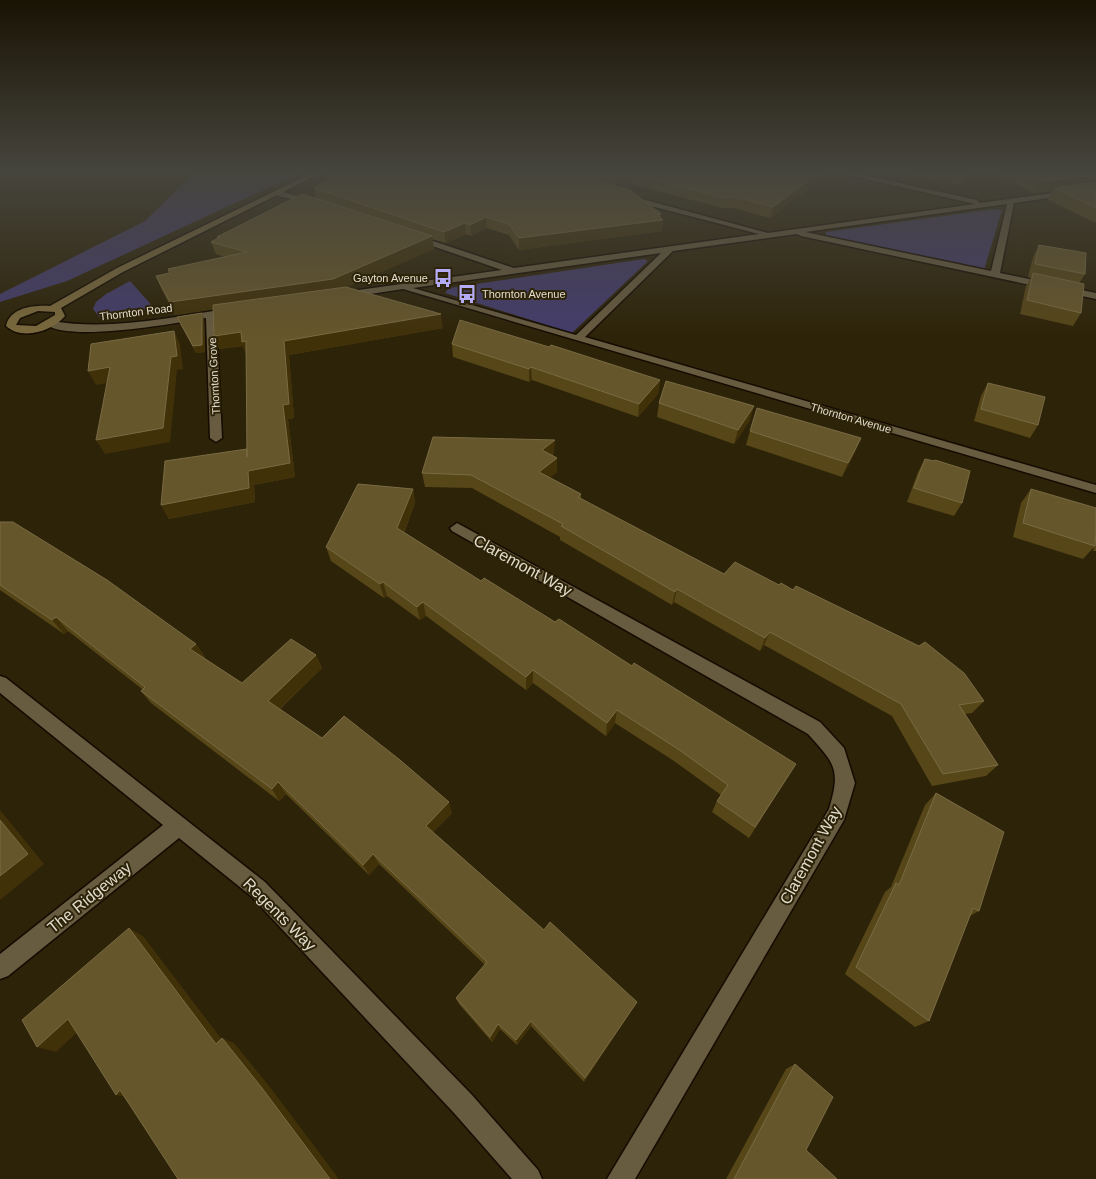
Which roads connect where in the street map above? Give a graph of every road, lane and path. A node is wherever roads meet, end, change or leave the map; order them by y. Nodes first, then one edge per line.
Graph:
1 (208, 227) edge
2 (741, 227) edge
3 (825, 227) edge
4 (1005, 227) edge
5 (790, 232) junction
6 (404, 233) edge
7 (772, 235) junction
8 (670, 249) junction
9 (515, 271) junction
10 (995, 275) junction
11 (401, 287) junction
12 (335, 296) edge
13 (1096, 296) edge
14 (54, 308) junction
15 (240, 310) edge
16 (211, 314) junction
17 (51, 324) junction
18 (11, 326) junction
19 (0, 329) edge
20 (577, 339) junction
21 (216, 438) dead end
22 (1096, 489) edge
23 (457, 528) dead end
24 (0, 683) edge
25 (179, 825) junction
26 (0, 968) edge
27 (530, 1179) edge
28 (620, 1179) edge

1 - 14 main road
2 - 7 street
3 - 5 street
4 - 10 street
5 - 7 street
5 - 10 street
6 - 9 street
7 - 8 street
8 - 9 street
8 - 20 street
9 - 11 street
10 - 13 street
11 - 12 street
11 - 20 street, Thornton Avenue
14 - 17 main road
14 - 18 main road
15 - 16 street, Thornton Road
16 - 17 street, Thornton Road
16 - 21 street, Thornton Grove
17 - 18 main road
18 - 19 main road
20 - 22 street, Thornton Avenue
23 - 28 street, Claremont Way
24 - 25 street, Regents Way
25 - 26 street, The Ridgeway
25 - 27 street, Regents Way

